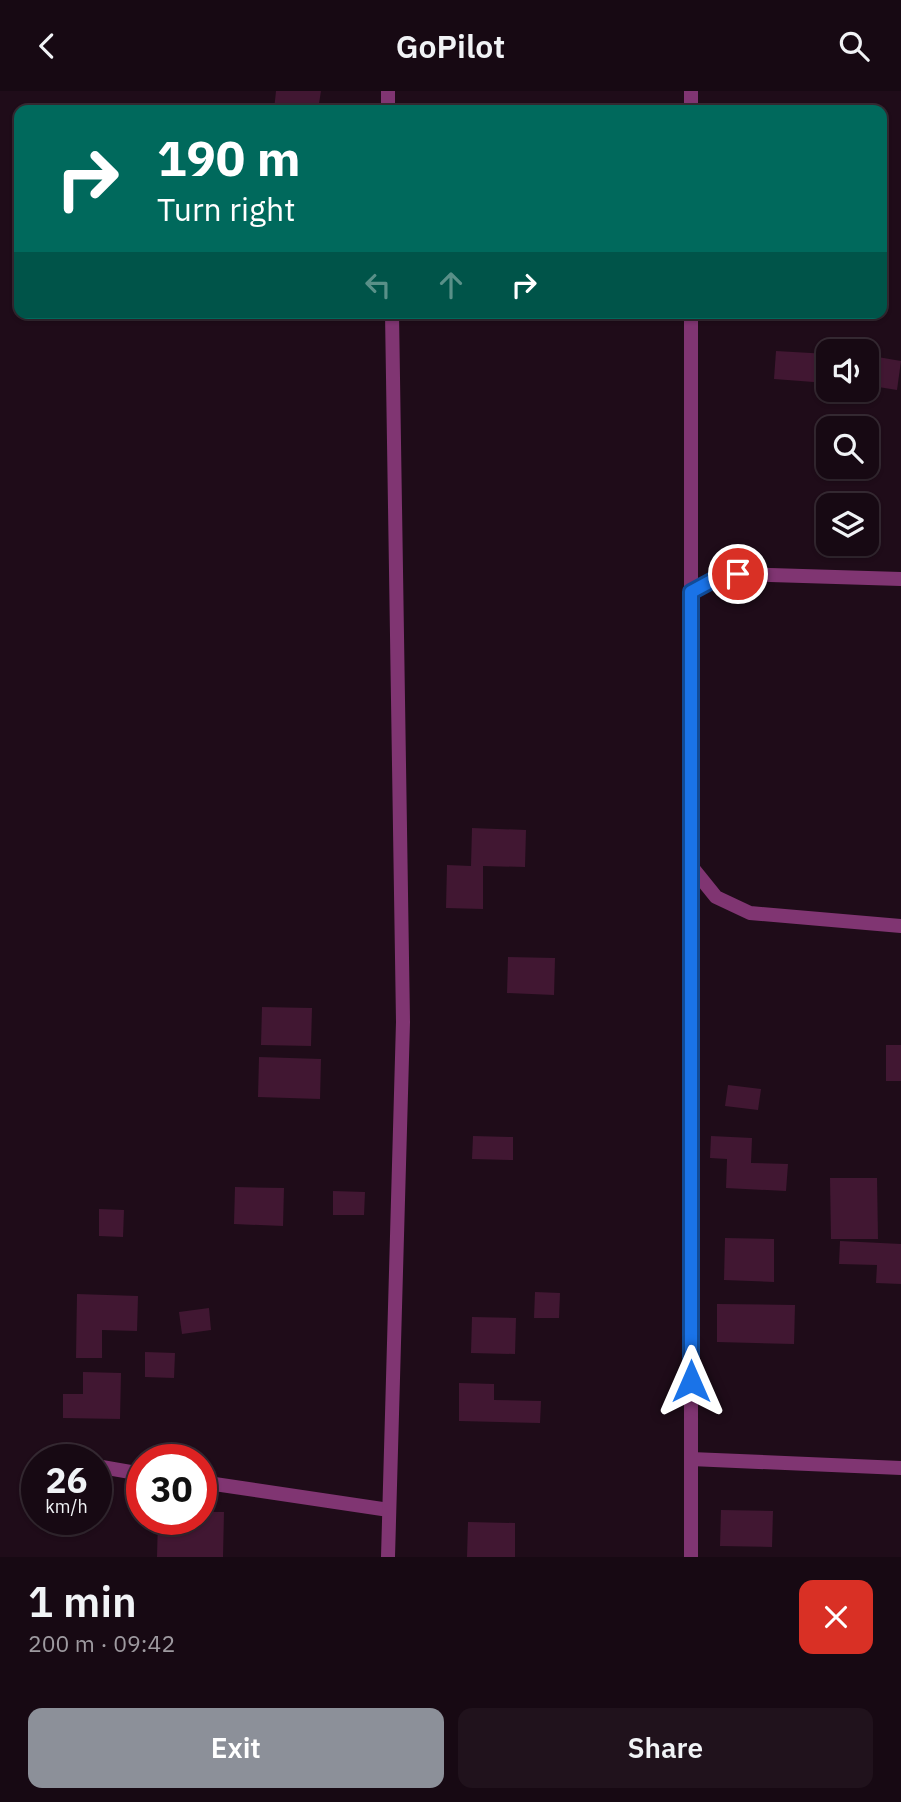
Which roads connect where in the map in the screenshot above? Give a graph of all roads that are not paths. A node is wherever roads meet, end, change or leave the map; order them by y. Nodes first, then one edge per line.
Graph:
1 (392, 319) edge
2 (691, 319) edge
3 (901, 579) edge
4 (691, 592) junction
5 (691, 866) junction
6 (901, 926) edge
7 (691, 1459) junction
8 (901, 1468) edge
9 (217, 1484) edge
10 (389, 1510) junction
11 (388, 1557) edge
12 (691, 1557) edge

1 - 10 street
2 - 4 street
3 - 4 street
4 - 5 street
5 - 6 street
5 - 7 street
7 - 8 street
7 - 12 street
9 - 10 street
10 - 11 street

